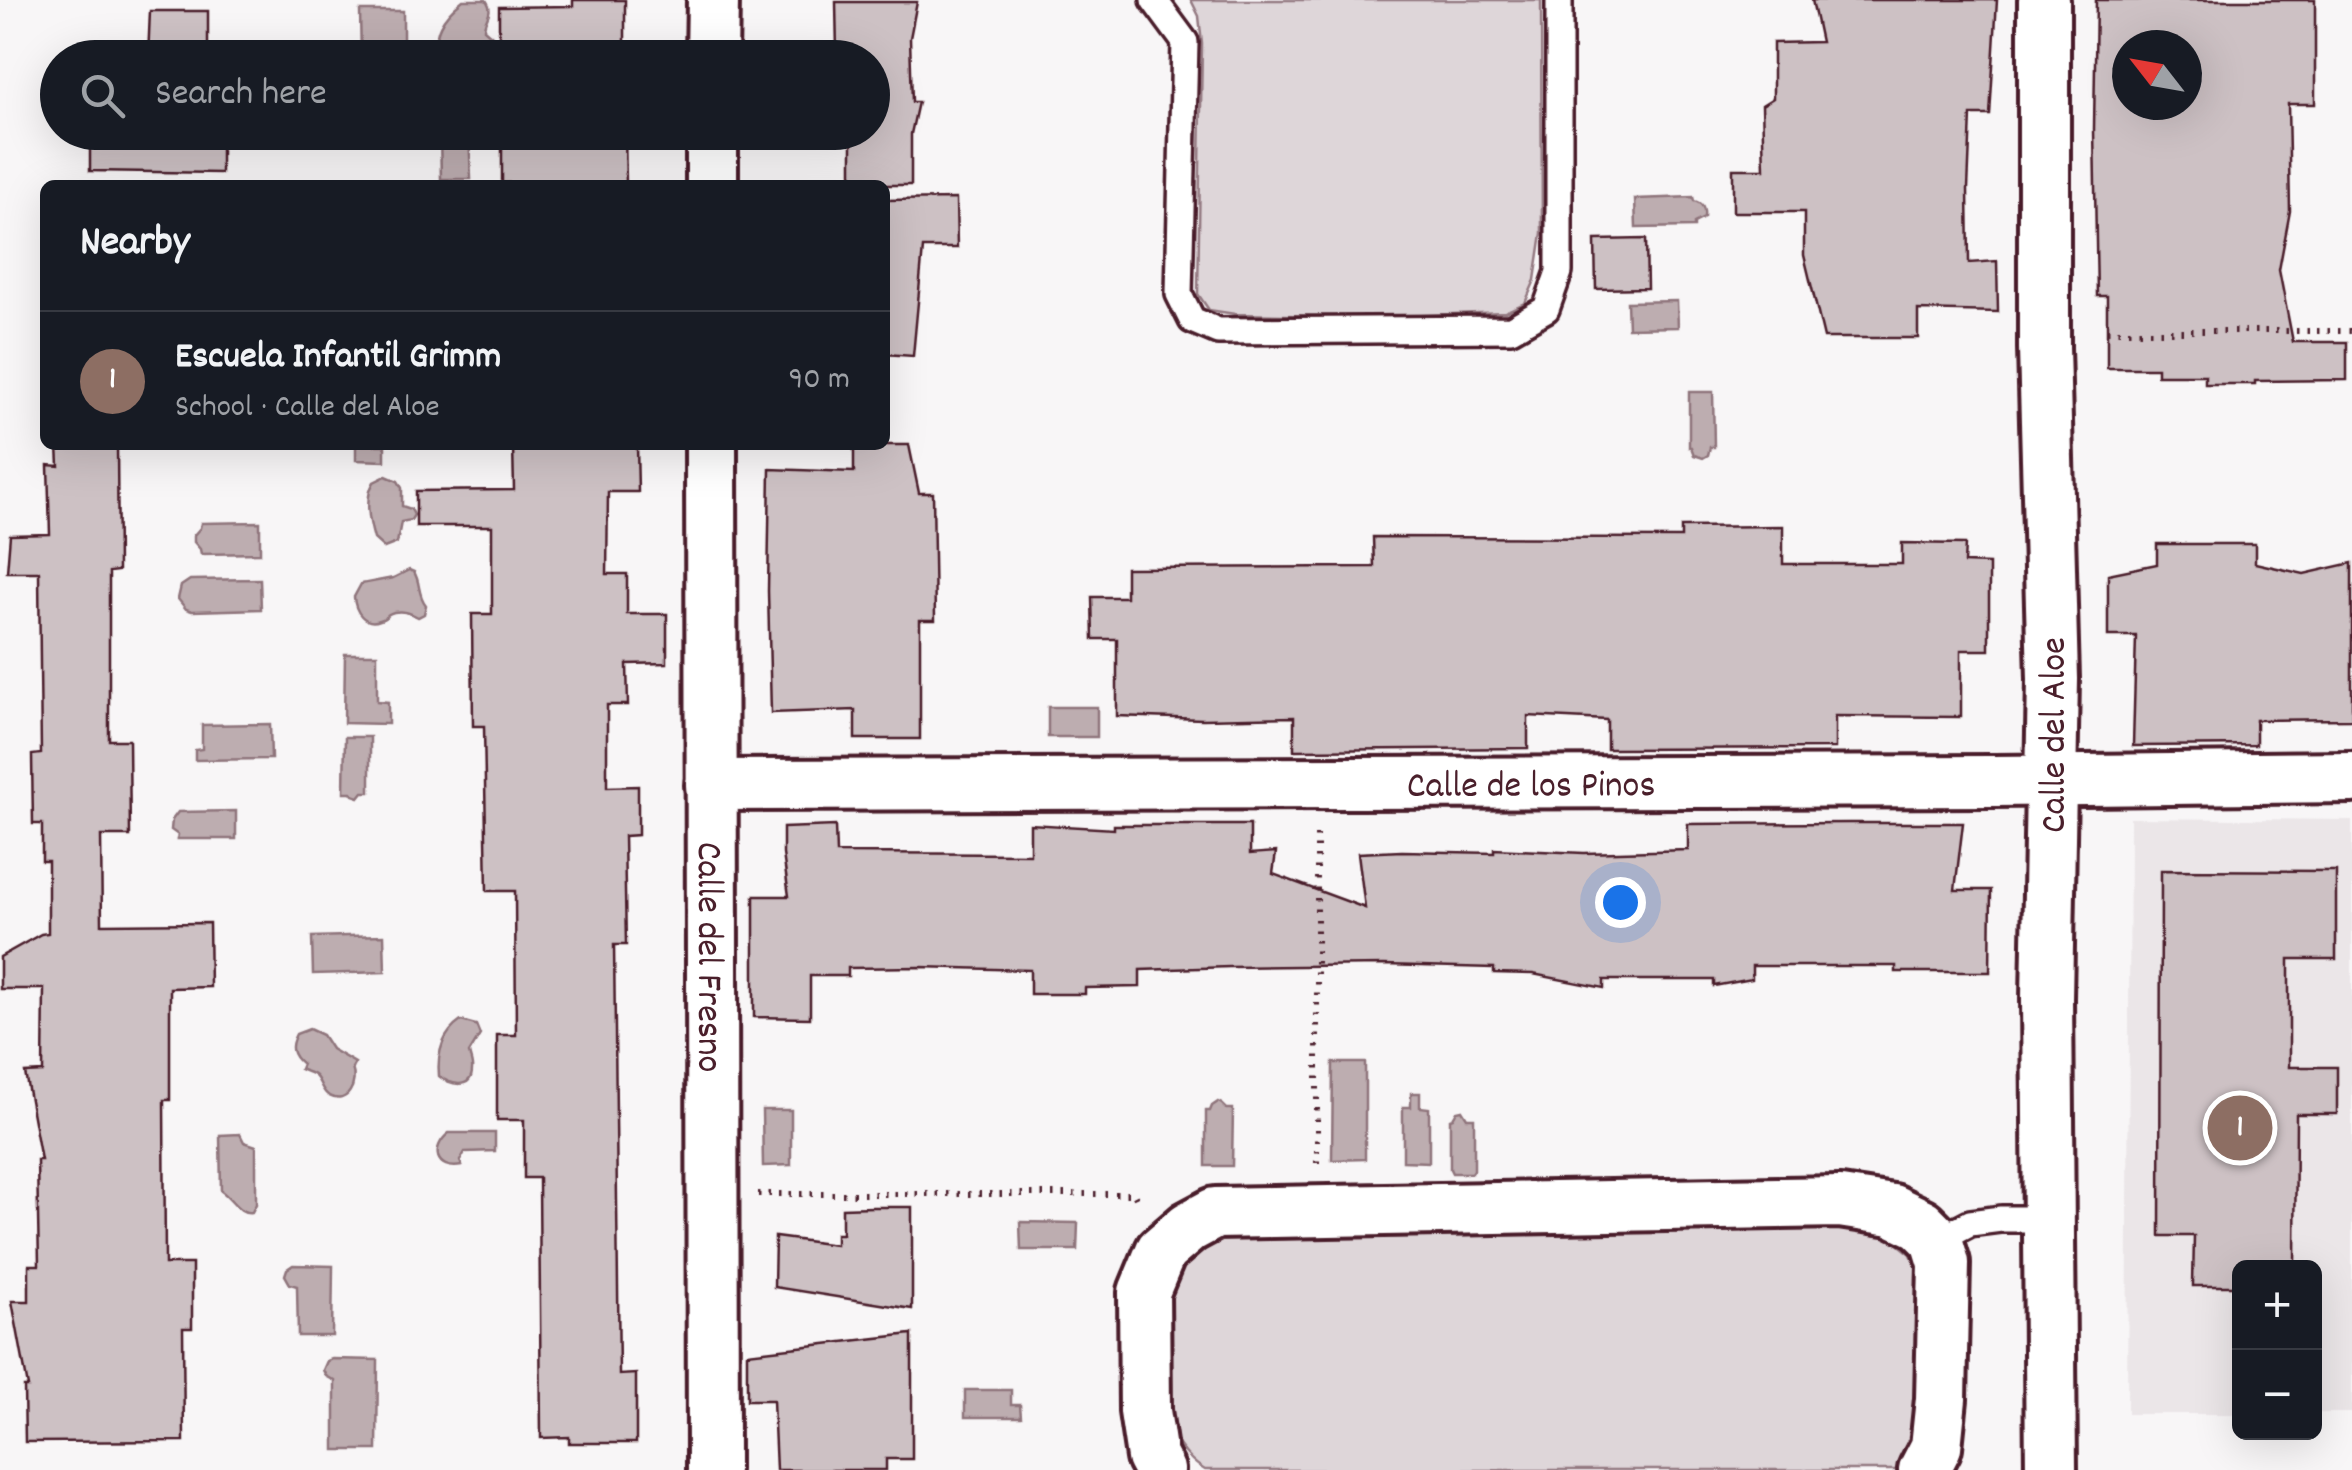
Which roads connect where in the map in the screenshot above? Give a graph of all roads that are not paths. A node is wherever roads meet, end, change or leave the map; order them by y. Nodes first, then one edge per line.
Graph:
1 (712, 0) edge
2 (1154, 0) edge
3 (1559, 0) edge
4 (2044, 0) edge
5 (712, 40) edge
6 (712, 150) edge
7 (712, 180) edge
8 (712, 450) edge
9 (2352, 777) edge
10 (2052, 781) junction
11 (710, 785) junction
12 (2050, 1219) junction
13 (1937, 1240) junction
14 (712, 1470) edge
15 (1159, 1470) edge
16 (1924, 1470) edge
17 (2051, 1470) edge

1 - 5 street
2 - 3 lane
4 - 10 street, Calle del Aloe
6 - 7 street
8 - 11 street, Calle del Fresno
9 - 10 street, Calle de los Pinos
10 - 11 street, Calle de los Pinos
10 - 12 street, Calle del Aloe
11 - 14 street, Calle del Fresno
12 - 13 lane
12 - 17 street, Calle del Aloe
13 - 15 street
13 - 16 street

